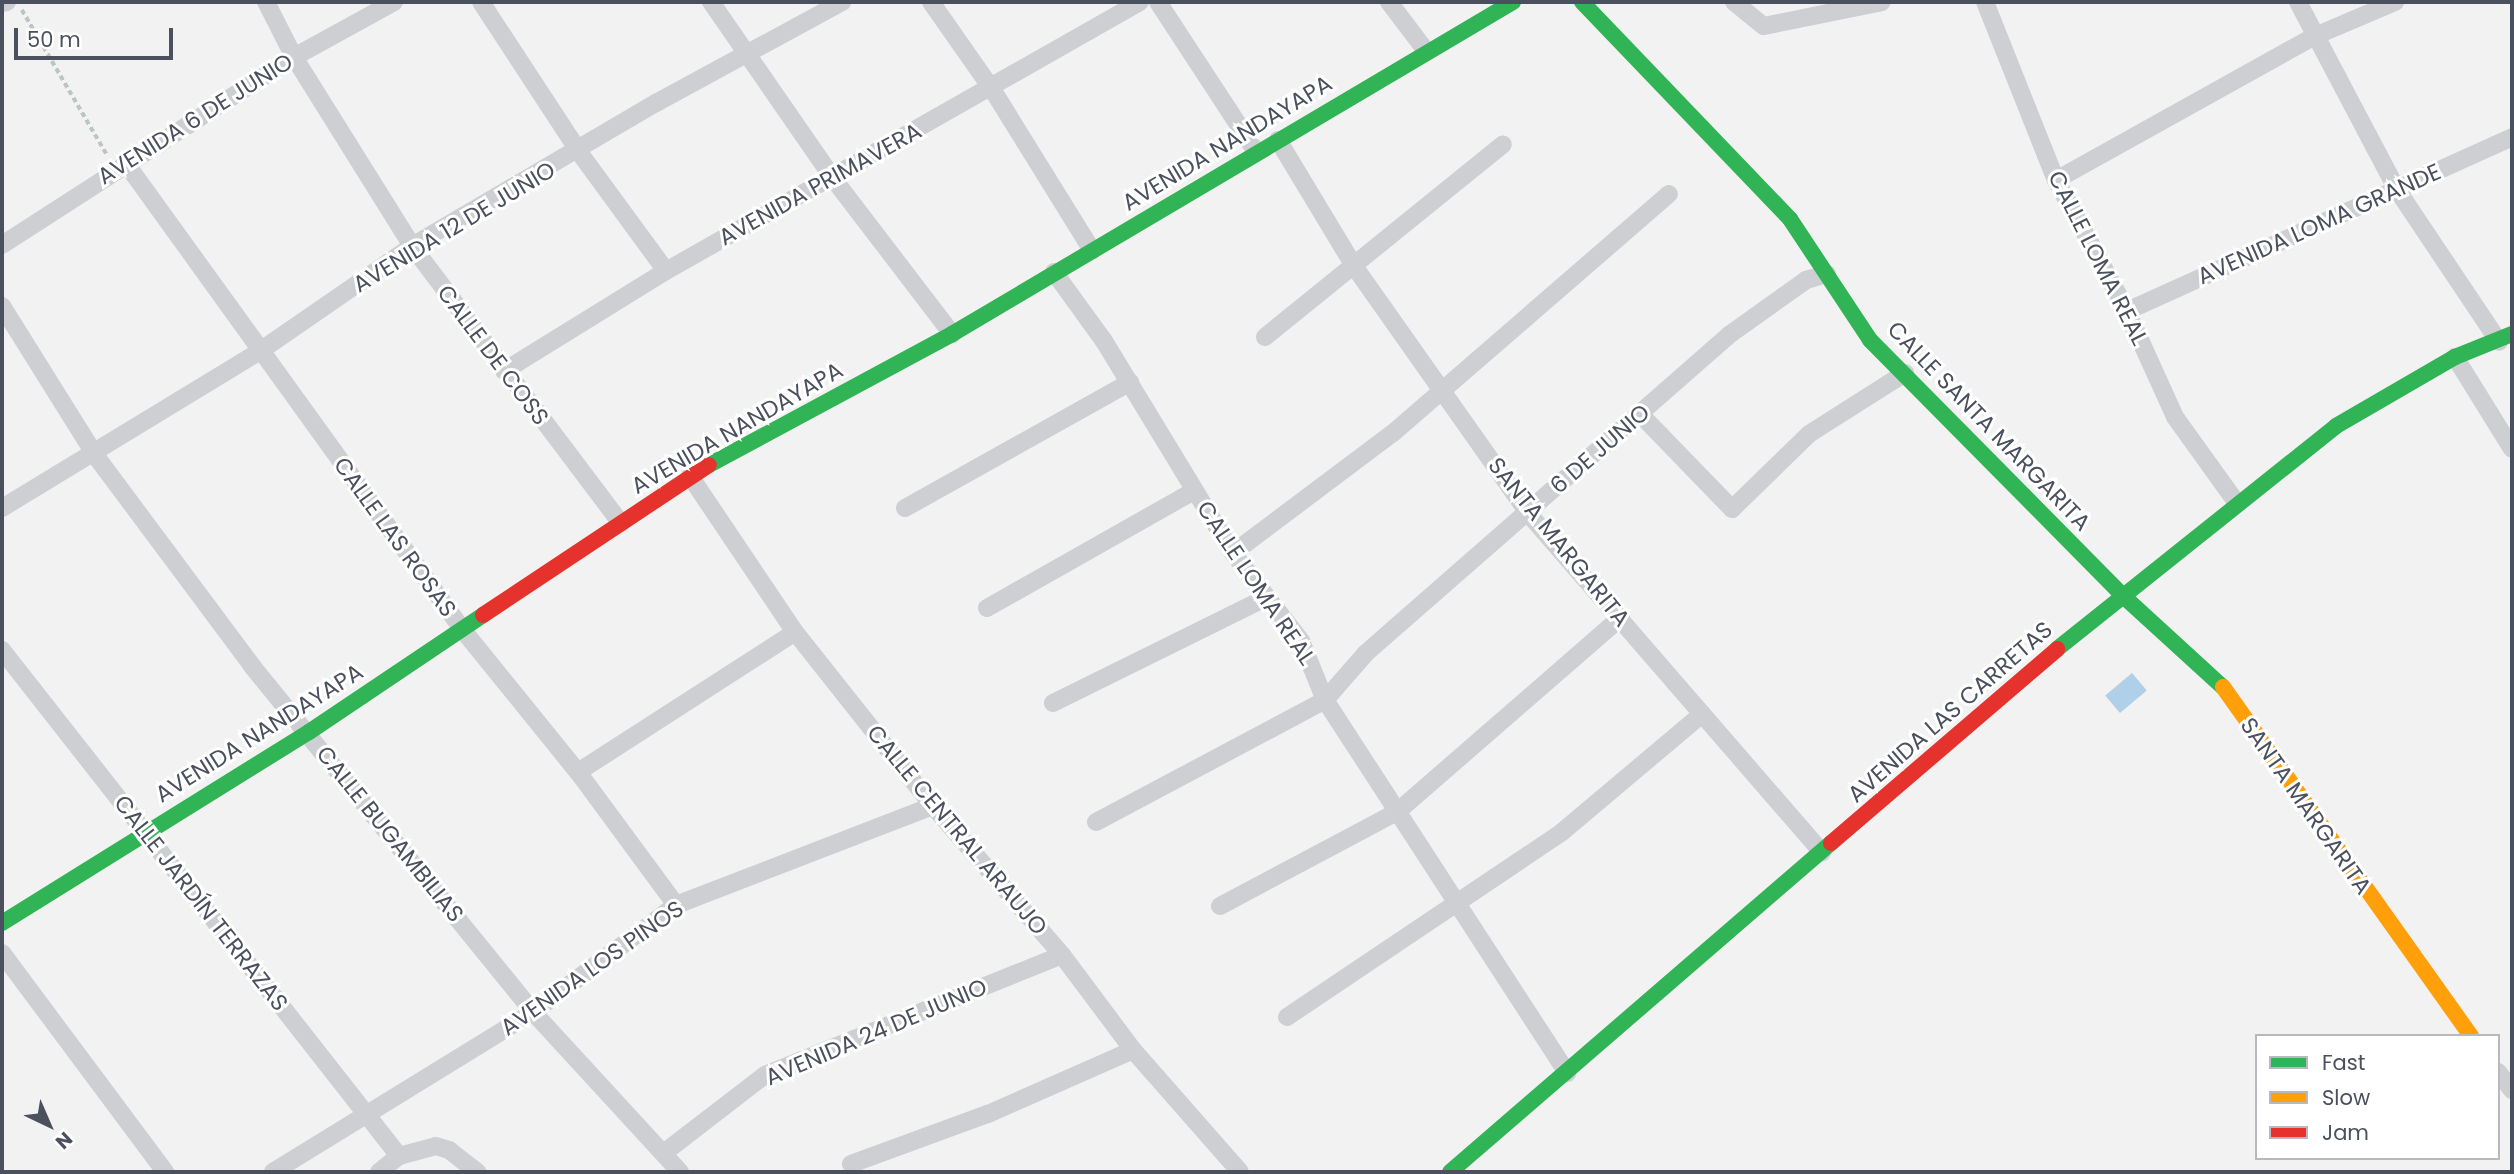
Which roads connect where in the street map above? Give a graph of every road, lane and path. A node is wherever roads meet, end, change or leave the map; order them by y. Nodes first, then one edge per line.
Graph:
1 (17, 2) edge
2 (266, 2) edge
3 (394, 2) edge
4 (481, 2) edge
5 (711, 2) edge
6 (842, 2) edge
7 (931, 2) edge
8 (1140, 2) edge
9 (1158, 2) edge
10 (1389, 2) edge
11 (1513, 2) edge
12 (1582, 2) edge
13 (1734, 2) edge
14 (1882, 2) edge
15 (1985, 2) edge
16 (2298, 2) edge
17 (2395, 2) edge
18 (2315, 36) junction
19 (1426, 51) junction
20 (747, 55) junction
21 (294, 57) junction
22 (992, 89) junction
23 (2512, 137) edge
24 (1278, 140) junction
25 (1503, 144) dead end
26 (579, 152) junction
27 (1256, 152) junction
28 (125, 162) junction
29 (832, 177) junction
30 (2056, 180) junction
31 (2396, 188) junction
32 (1669, 194) dead end
33 (2, 245) edge
34 (412, 246) junction
35 (1092, 250) junction
36 (1354, 267) junction
37 (666, 271) junction
38 (1054, 272) junction
39 (1827, 274) junction
40 (2, 306) edge
41 (2127, 311) junction
42 (952, 334) junction
43 (1265, 337) dead end
44 (2505, 338) edge
45 (260, 351) junction
46 (2455, 357) junction
47 (504, 371) junction
48 (1905, 373) junction
49 (1130, 382) junction
50 (1442, 392) junction
51 (1641, 415) junction
52 (2512, 449) edge
53 (95, 455) junction
54 (690, 476) junction
55 (1194, 491) junction
56 (2236, 502) junction
57 (2, 508) edge
58 (905, 508) dead end
59 (1528, 513) junction
60 (621, 523) junction
61 (1233, 553) junction
62 (2121, 594) junction
63 (1265, 598) junction
64 (987, 608) dead end
65 (1621, 617) junction
66 (462, 629) junction
67 (795, 632) junction
68 (2, 650) edge
69 (1325, 700) junction
70 (1053, 703) dead end
71 (1702, 714) junction
72 (309, 732) junction
73 (579, 772) junction
74 (933, 806) junction
75 (1397, 813) junction
76 (1096, 822) dead end
77 (145, 831) junction
78 (1822, 853) junction
79 (1459, 904) junction
80 (676, 905) junction
81 (1220, 906) dead end
82 (2, 923) edge
83 (2, 953) edge
84 (1062, 955) junction
85 (533, 1012) junction
86 (1287, 1017) dead end
87 (2470, 1034) edge
88 (1133, 1050) junction
89 (1567, 1073) junction
90 (2500, 1075) edge
91 (2512, 1090) edge
92 (365, 1114) junction
93 (665, 1152) junction
94 (399, 1156) junction
95 (851, 1164) dead end
96 (164, 1172) edge
97 (272, 1172) edge
98 (379, 1172) edge
99 (477, 1172) edge
100 (680, 1172) edge
101 (1240, 1172) edge
102 (1450, 1172) edge

1 - 28 path
2 - 21 street, CALLE DE COSS
3 - 21 street, AVENIDA 6 DE JUNIO
4 - 26 street
5 - 20 street
6 - 20 street, AVENIDA 12 DE JUNIO
7 - 22 street
8 - 22 street, AVENIDA PRIMAVERA
9 - 27 street
10 - 19 street
11 - 19 street, AVENIDA NANDAYAPA
12 - 39 street, CALLE SANTA MARGARITA
13 - 14 street
15 - 30 street, CALLE LOMA REAL
16 - 18 street
17 - 18 street
18 - 30 street
18 - 31 street
19 - 24 street, AVENIDA NANDAYAPA
20 - 26 street, AVENIDA 12 DE JUNIO
20 - 29 street
21 - 28 street, AVENIDA 6 DE JUNIO
21 - 34 street, CALLE DE COSS
22 - 29 street, AVENIDA PRIMAVERA
22 - 35 street
23 - 31 street, AVENIDA LOMA GRANDE
24 - 27 street, AVENIDA NANDAYAPA
24 - 36 street, SANTA MARGARITA
25 - 36 street
26 - 34 street, AVENIDA 12 DE JUNIO
26 - 37 street
27 - 35 street, AVENIDA NANDAYAPA
28 - 33 street, AVENIDA 6 DE JUNIO
28 - 45 street, CALLE LAS ROSAS
29 - 37 street, AVENIDA PRIMAVERA
29 - 42 street
30 - 41 street, CALLE LOMA REAL
31 - 41 street, AVENIDA LOMA GRANDE
31 - 44 street
32 - 50 street
34 - 45 street, AVENIDA 12 DE JUNIO
34 - 47 street, CALLE DE COSS
35 - 38 street, AVENIDA NANDAYAPA
36 - 43 street
36 - 50 street, SANTA MARGARITA
37 - 47 street, AVENIDA PRIMAVERA
38 - 42 street, AVENIDA NANDAYAPA
38 - 49 street, CALLE LOMA REAL
39 - 48 street, CALLE SANTA MARGARITA
39 - 51 street, 6 DE JUNIO
40 - 53 street, CALLE BUGAMBILIAS
41 - 56 street, CALLE LOMA REAL
42 - 54 street, AVENIDA NANDAYAPA
44 - 46 street, AVENIDA LAS CARRETAS
45 - 53 street, AVENIDA 12 DE JUNIO
45 - 66 street, CALLE LAS ROSAS
46 - 52 street
46 - 56 street, AVENIDA LAS CARRETAS
47 - 60 street, CALLE DE COSS
48 - 51 street
48 - 62 street, CALLE SANTA MARGARITA
49 - 55 street, CALLE LOMA REAL
49 - 58 street
50 - 59 street, SANTA MARGARITA
50 - 61 street
51 - 59 street, 6 DE JUNIO
53 - 57 street, AVENIDA 12 DE JUNIO
53 - 72 street, CALLE BUGAMBILIAS
54 - 60 street, AVENIDA NANDAYAPA
54 - 67 street, CALLE CENTRAL ARAUJO
55 - 61 street, CALLE LOMA REAL
55 - 64 street
56 - 62 street, AVENIDA LAS CARRETAS
59 - 65 street, SANTA MARGARITA
59 - 69 street, 6 DE JUNIO
60 - 66 street, AVENIDA NANDAYAPA
61 - 63 street, CALLE LOMA REAL
62 - 78 street, AVENIDA LAS CARRETAS
62 - 87 street, SANTA MARGARITA
63 - 69 street, CALLE LOMA REAL
63 - 70 street
65 - 71 street, SANTA MARGARITA
65 - 75 street
66 - 72 street, AVENIDA NANDAYAPA
66 - 73 street, CALLE LAS ROSAS
67 - 73 street
67 - 74 street, CALLE CENTRAL ARAUJO
68 - 77 street, CALLE JARDÍN TERRAZAS
69 - 75 street, CALLE LOMA REAL
69 - 76 street
71 - 78 street, SANTA MARGARITA
71 - 79 street
72 - 77 street, AVENIDA NANDAYAPA
72 - 85 street, CALLE BUGAMBILIAS
73 - 80 street, CALLE LAS ROSAS
74 - 80 street, AVENIDA LOS PINOS
74 - 84 street, CALLE CENTRAL ARAUJO
75 - 79 street, CALLE LOMA REAL
75 - 81 street
77 - 82 street, AVENIDA NANDAYAPA
77 - 92 street, CALLE JARDÍN TERRAZAS
78 - 89 street, AVENIDA LAS CARRETAS
79 - 86 street
79 - 89 street, CALLE LOMA REAL
80 - 85 street, AVENIDA LOS PINOS
83 - 96 street
84 - 88 street, CALLE CENTRAL ARAUJO
84 - 93 street, AVENIDA 24 DE JUNIO
85 - 92 street, AVENIDA LOS PINOS
85 - 93 street, CALLE BUGAMBILIAS
88 - 95 street
88 - 101 street, CALLE CENTRAL ARAUJO
89 - 102 street, AVENIDA LAS CARRETAS
90 - 91 street
92 - 94 street, CALLE JARDÍN TERRAZAS
92 - 97 street, AVENIDA LOS PINOS
93 - 100 street, CALLE BUGAMBILIAS
94 - 98 street
94 - 99 street

